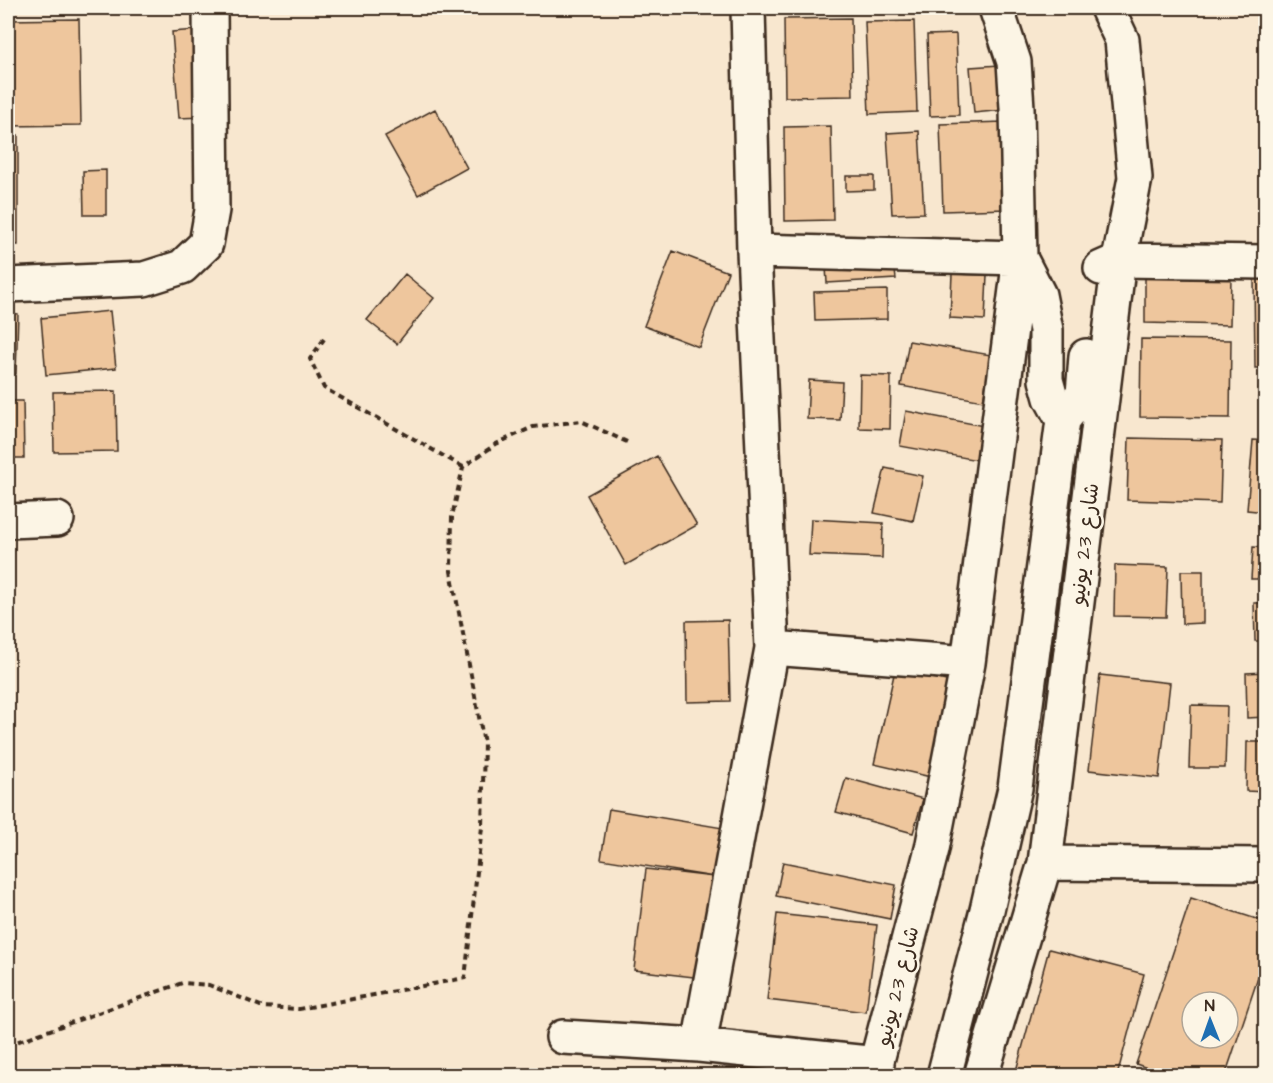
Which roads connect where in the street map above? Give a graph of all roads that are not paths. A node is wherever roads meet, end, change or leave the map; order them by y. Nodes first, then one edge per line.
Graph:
1 (210, 8) edge
2 (748, 8) edge
3 (996, 8) edge
4 (1107, 8) edge
5 (754, 251) junction
6 (1020, 258) junction
7 (1119, 260) junction
8 (1266, 262) edge
9 (8, 285) edge
10 (1063, 420) junction
11 (57, 519) dead end
12 (8, 521) edge
13 (772, 648) junction
14 (968, 663) junction
15 (1045, 863) junction
16 (1266, 865) edge
17 (563, 1037) dead end
18 (699, 1045) junction
19 (875, 1070) edge
20 (944, 1076) edge
21 (981, 1076) edge

1 - 9 street
2 - 5 street
3 - 6 street, شارع 23 يونيو
4 - 7 street, شارع 23 يونيو
5 - 6 street
5 - 13 street
6 - 10 street
6 - 14 street, شارع 23 يونيو
7 - 8 street
7 - 10 street
7 - 15 street, شارع 23 يونيو
10 - 20 street
11 - 12 street
13 - 14 street
13 - 18 street
14 - 19 street, شارع 23 يونيو
15 - 16 street
15 - 21 street, شارع 23 يونيو
17 - 18 street
18 - 19 street

